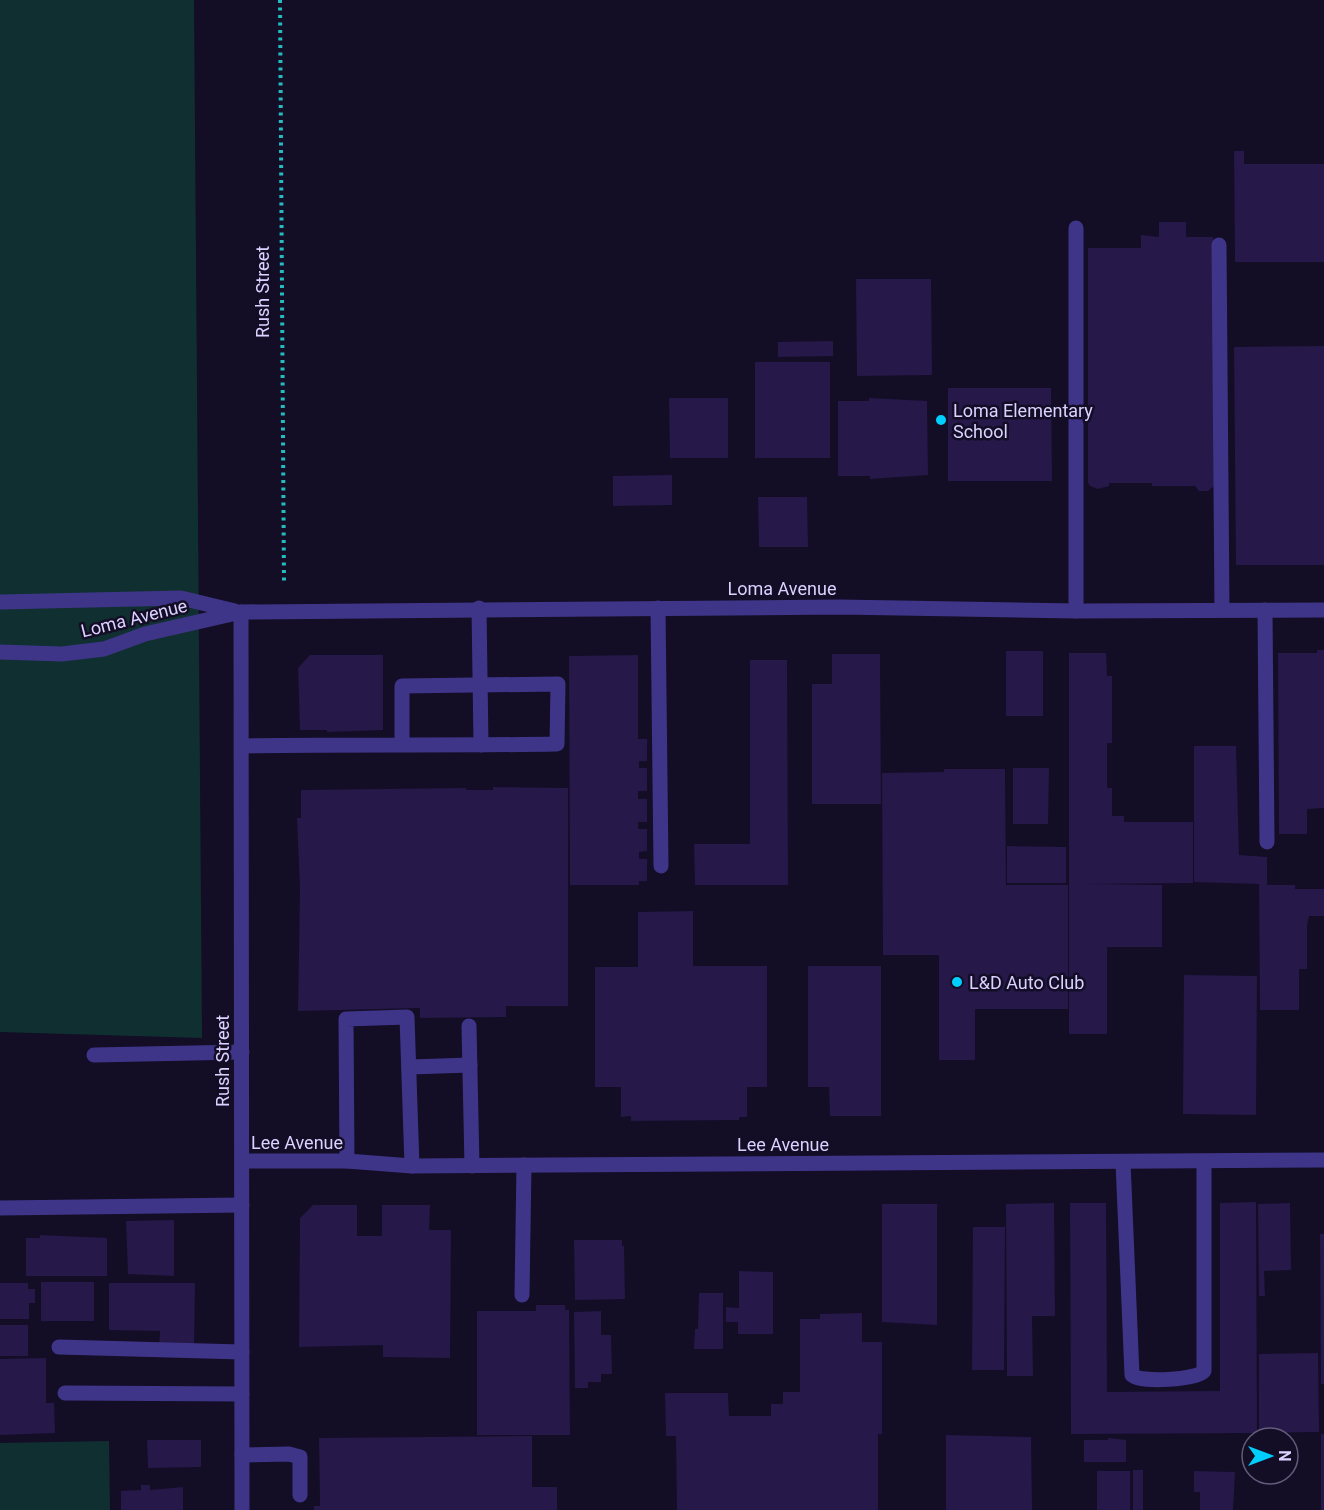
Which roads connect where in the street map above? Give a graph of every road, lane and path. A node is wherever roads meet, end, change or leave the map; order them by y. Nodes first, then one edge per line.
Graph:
1 (280, 0) edge
2 (1076, 228) dead end
3 (1219, 245) dead end
4 (284, 583) dead end
5 (0, 602) edge
6 (479, 608) junction
7 (657, 608) junction
8 (1222, 610) junction
9 (1265, 610) junction
10 (1324, 610) edge
11 (1076, 611) junction
12 (241, 612) junction
13 (0, 652) edge
14 (480, 684) junction
15 (402, 745) junction
16 (481, 745) junction
17 (242, 746) junction
18 (1267, 842) dead end
19 (661, 866) dead end
20 (469, 1026) dead end
21 (242, 1052) junction
22 (94, 1055) dead end
23 (470, 1065) junction
24 (410, 1067) junction
25 (1324, 1160) edge
26 (242, 1161) junction
27 (347, 1161) junction
28 (1204, 1161) junction
29 (1124, 1162) junction
30 (524, 1165) junction
31 (412, 1166) junction
32 (472, 1166) junction
33 (242, 1205) junction
34 (0, 1208) edge
35 (522, 1295) dead end
36 (59, 1347) dead end
37 (242, 1352) junction
38 (65, 1393) dead end
39 (242, 1394) junction
40 (242, 1455) junction
41 (300, 1495) dead end
42 (242, 1510) edge

1 - 4 path, Rush Street
2 - 11 street
3 - 8 street
5 - 12 street, Loma Avenue
6 - 7 street, Loma Avenue
6 - 12 street, Loma Avenue
6 - 14 street
7 - 11 street, Loma Avenue
7 - 19 street
8 - 9 street, Loma Avenue
8 - 11 street, Loma Avenue
9 - 10 street, Loma Avenue
9 - 18 street
12 - 13 street, Loma Avenue
12 - 17 street, Rush Street
14 - 15 street
14 - 16 street
14 - 16 street
15 - 16 street
15 - 17 street
17 - 21 street, Rush Street
20 - 23 street
21 - 22 street
21 - 26 street, Rush Street
23 - 24 street
23 - 32 street
24 - 27 street
24 - 31 street
25 - 28 street, Lee Avenue
26 - 27 street, Lee Avenue
26 - 33 street, Rush Street
27 - 31 street, Lee Avenue
28 - 29 street, Lee Avenue
28 - 29 street
29 - 30 street, Lee Avenue
30 - 32 street, Lee Avenue
30 - 35 street
31 - 32 street, Lee Avenue
33 - 34 street
33 - 37 street, Rush Street
36 - 37 street
37 - 39 street, Rush Street
38 - 39 street
39 - 40 street, Rush Street
40 - 41 street
40 - 42 street, Rush Street

